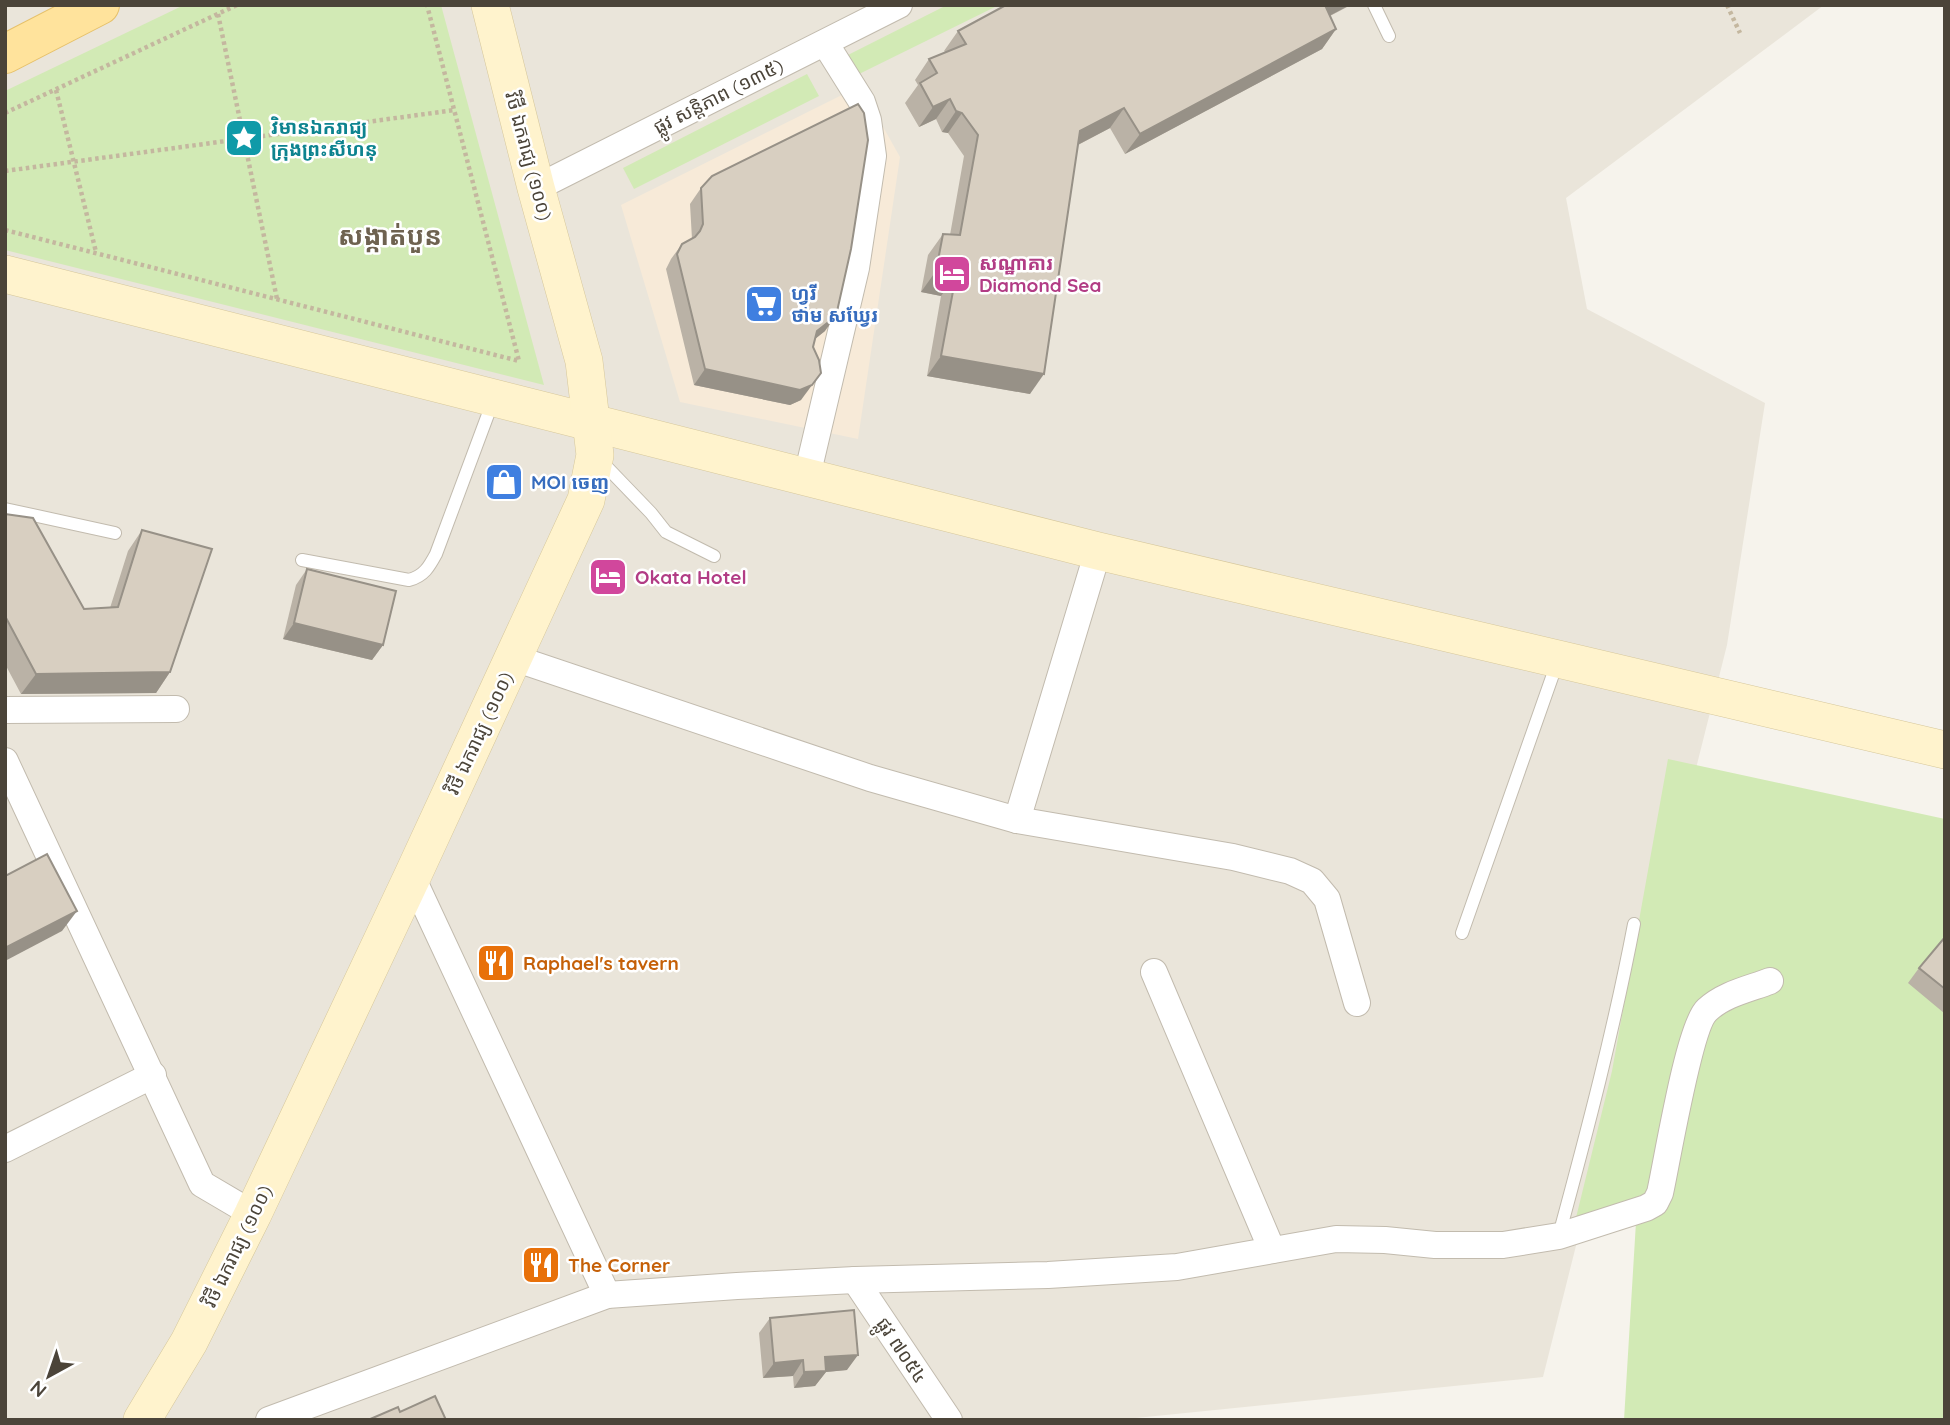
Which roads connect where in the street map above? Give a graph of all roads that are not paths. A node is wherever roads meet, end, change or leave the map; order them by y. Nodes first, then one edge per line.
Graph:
1 (100, 5) edge
2 (490, 5) edge
3 (899, 5) edge
4 (1374, 5) edge
5 (1389, 36) dead end
6 (825, 43) junction
7 (5, 54) edge
8 (536, 188) junction
9 (5, 274) edge
10 (495, 397) junction
11 (592, 439) junction
12 (807, 477) junction
13 (5, 509) edge
14 (115, 533) dead end
15 (1098, 551) junction
16 (714, 556) dead end
17 (302, 560) dead end
18 (514, 658) junction
19 (1558, 659) junction
20 (176, 709) dead end
21 (5, 710) edge
22 (1945, 750) edge
23 (5, 761) edge
24 (1017, 820) junction
25 (412, 877) junction
26 (1634, 924) dead end
27 (1462, 933) dead end
28 (1154, 972) dead end
29 (1770, 981) dead end
30 (1357, 1003) dead end
31 (153, 1075) junction
32 (5, 1149) edge
33 (253, 1214) junction
34 (1559, 1236) junction
35 (1272, 1250) junction
36 (855, 1280) junction
37 (607, 1294) junction
38 (142, 1420) edge
39 (269, 1420) edge
40 (949, 1420) edge

1 - 7 main road
2 - 8 street, វិថី ឯករាជ្យ (១០០)
3 - 6 street, ផ្លូវ សន្តិភាព (១៣៥)
4 - 5 lane
6 - 8 street, ផ្លូវ សន្តិភាព (១៣៥)
6 - 12 street
8 - 11 street, វិថី ឯករាជ្យ (១០០)
9 - 10 street
10 - 11 street
10 - 17 lane
11 - 12 street
11 - 16 lane
11 - 18 street, វិថី ឯករាជ្យ (១០០)
12 - 15 street
13 - 14 lane
15 - 19 street
15 - 24 street
18 - 24 street
18 - 25 street, វិថី ឯករាជ្យ (១០០)
19 - 22 street
19 - 27 lane
20 - 21 street
23 - 31 street
24 - 30 street
25 - 33 street, វិថី ឯករាជ្យ (១០០)
25 - 37 street
26 - 34 lane
28 - 35 street
29 - 34 street
31 - 32 street
31 - 33 street
33 - 38 street, វិថី ឯករាជ្យ (១០០)
34 - 35 street
35 - 36 street
36 - 37 street
36 - 40 street, ផ្លូវ ៧០៥៤
37 - 39 street

